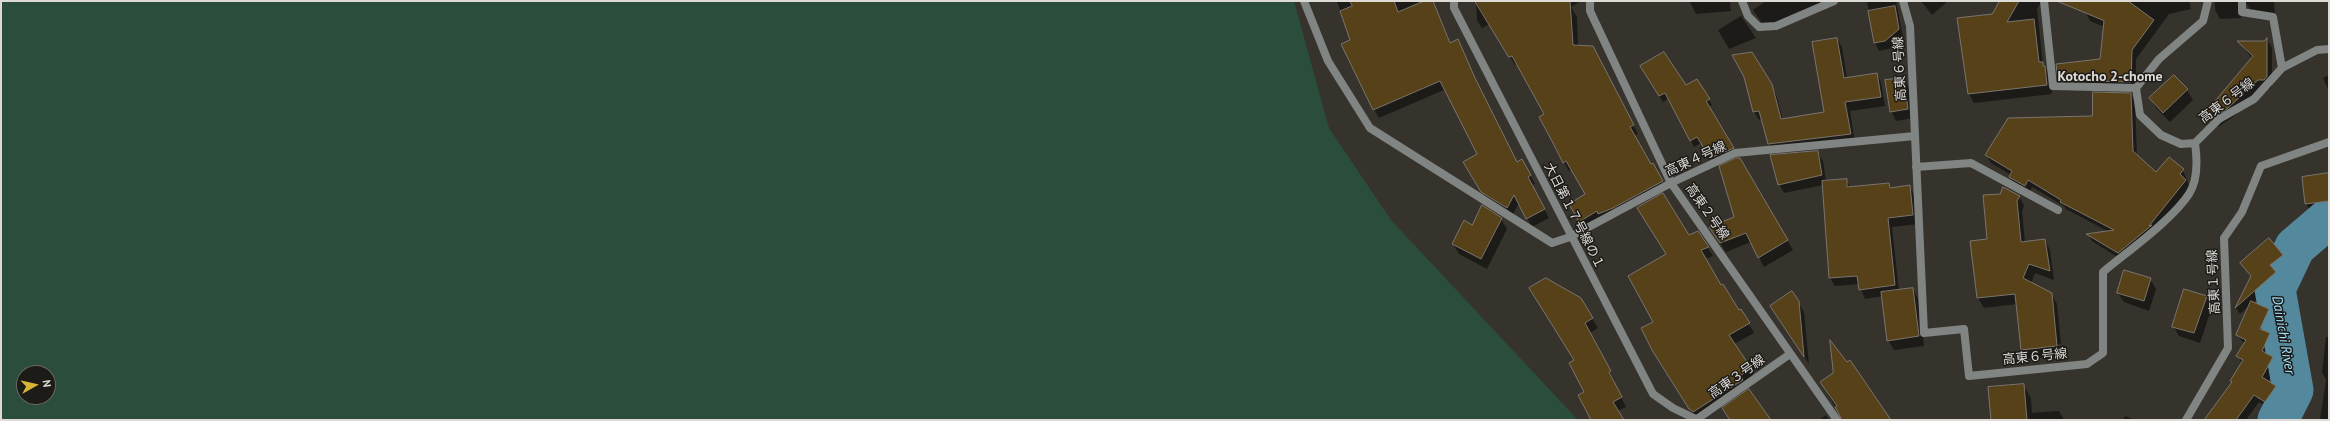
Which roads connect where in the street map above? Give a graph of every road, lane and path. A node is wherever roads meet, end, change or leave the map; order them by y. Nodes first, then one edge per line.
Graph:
1 (1304, 1) edge
2 (1454, 1) edge
3 (1590, 1) edge
4 (1742, 1) edge
5 (1834, 1) edge
6 (1904, 1) edge
7 (2044, 1) edge
8 (2208, 1) edge
9 (2242, 1) edge
10 (2329, 49) edge
11 (2282, 68) junction
12 (2136, 88) junction
13 (1915, 136) junction
14 (2195, 142) junction
15 (2329, 142) edge
16 (1916, 167) junction
17 (1671, 183) junction
18 (2058, 210) dead end
19 (1570, 237) junction
20 (1790, 354) junction
21 (1697, 420) edge
22 (1837, 420) edge
23 (2186, 420) edge

1 - 19 street, 高東４号線
2 - 19 street, 大日第１７号線の１
3 - 17 street, 高東２号線
4 - 5 street
6 - 13 street, 高東６号線
7 - 12 street
8 - 12 street
9 - 11 street
10 - 11 street, 高東６号線
11 - 14 street, 高東６号線
12 - 14 street
13 - 16 street, 高東６号線
13 - 17 street, 高東４号線
14 - 16 street, 高東６号線
15 - 23 street, 高東１号線
16 - 18 street
17 - 19 street, 高東４号線
17 - 20 street, 高東２号線
19 - 21 street, 大日第１７号線の１
20 - 21 street, 高東３号線
20 - 22 street, 高東２号線

